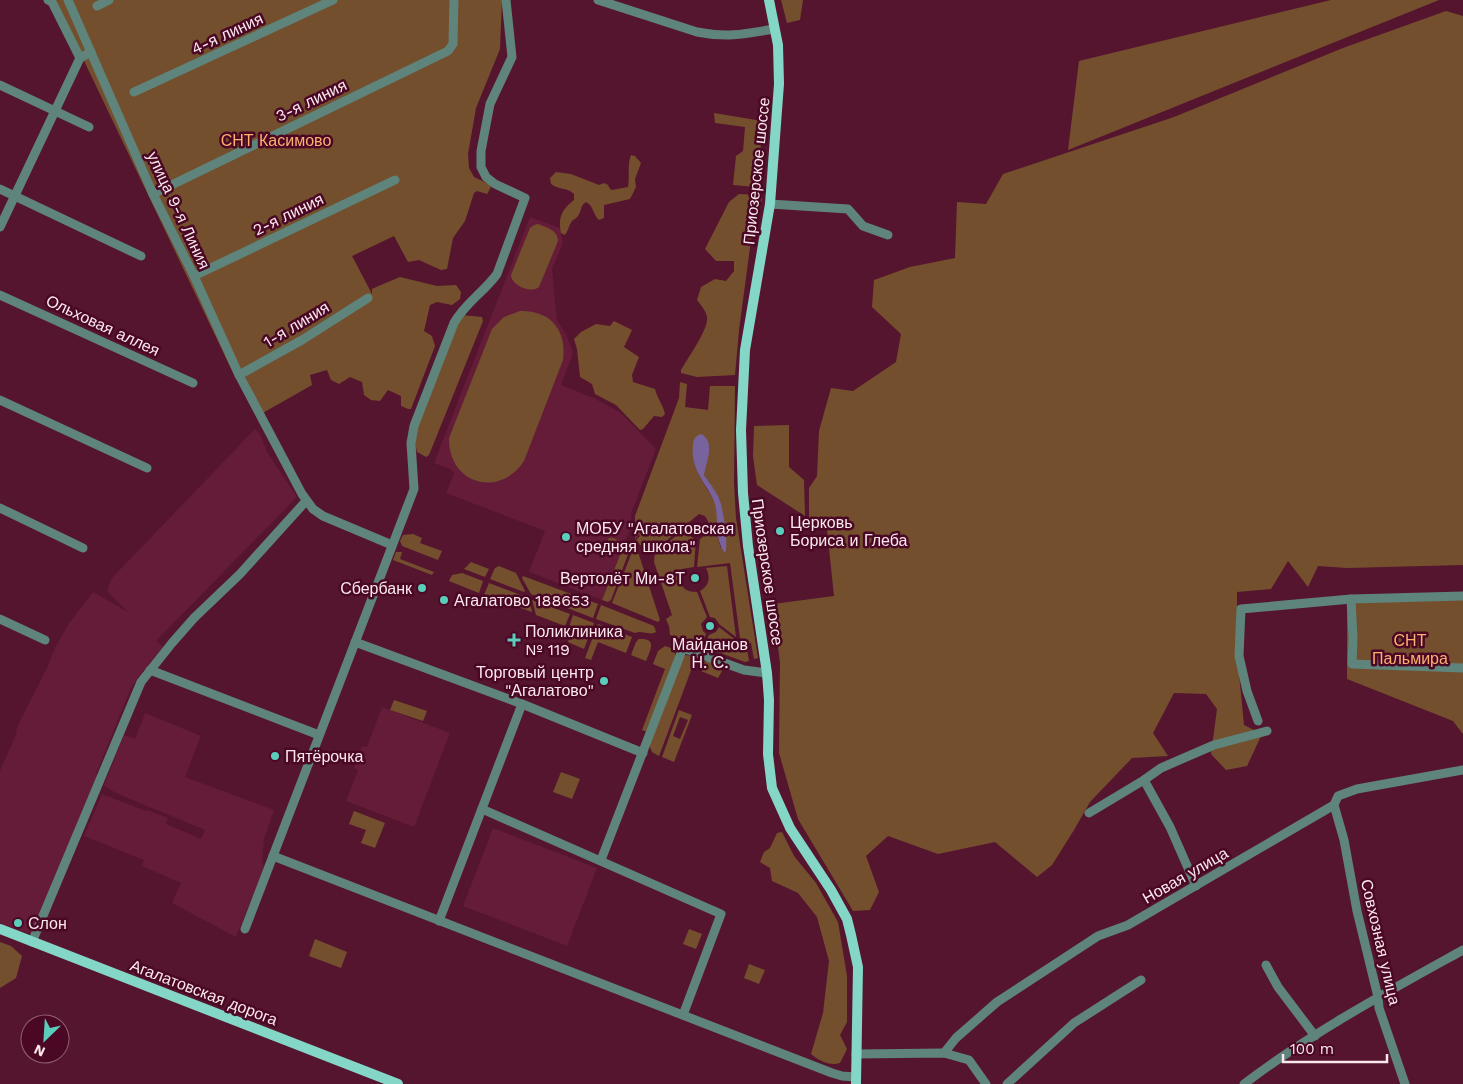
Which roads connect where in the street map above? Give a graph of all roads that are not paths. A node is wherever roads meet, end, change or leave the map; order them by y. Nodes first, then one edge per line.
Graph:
1 (48, 0) edge
2 (68, 0) edge
3 (109, 0) edge
4 (332, 0) edge
5 (454, 0) edge
6 (506, 0) edge
7 (769, 0) edge
8 (602, 1) edge
9 (97, 6) dead end
10 (776, 37) junction
11 (91, 52) junction
12 (80, 58) junction
13 (0, 84) edge
14 (134, 92) dead end
15 (55, 110) junction
16 (89, 127) dead end
17 (395, 180) dead end
18 (0, 189) edge
19 (153, 194) junction
20 (15, 196) junction
21 (770, 204) junction
22 (0, 227) edge
23 (888, 235) dead end
24 (141, 256) dead end
25 (194, 276) junction
26 (0, 295) edge
27 (368, 298) dead end
28 (240, 374) junction
29 (193, 382) dead end
30 (0, 400) edge
31 (147, 468) dead end
32 (306, 501) junction
33 (0, 508) edge
34 (392, 545) junction
35 (83, 548) dead end
36 (1463, 596) edge
37 (1351, 599) junction
38 (0, 619) edge
39 (45, 640) dead end
40 (355, 642) junction
41 (1463, 668) edge
42 (150, 670) junction
43 (767, 673) junction
44 (522, 704) junction
45 (1258, 721) dead end
46 (1267, 731) dead end
47 (319, 735) junction
48 (643, 753) junction
49 (1463, 770) edge
50 (1144, 780) junction
51 (1334, 805) junction
52 (482, 809) junction
53 (1089, 813) dead end
54 (273, 856) junction
55 (601, 860) junction
56 (1196, 886) junction
57 (438, 920) junction
58 (0, 929) edge
59 (245, 929) dead end
60 (32, 942) junction
61 (1463, 950) edge
62 (1266, 965) dead end
63 (1141, 980) dead end
64 (1378, 997) junction
65 (683, 1015) junction
66 (1315, 1036) junction
67 (944, 1053) junction
68 (856, 1054) junction
69 (856, 1080) edge
70 (398, 1084) edge
71 (986, 1084) edge
72 (1007, 1084) edge
73 (1244, 1084) edge
74 (1405, 1084) edge

1 - 12 street
2 - 11 street, улица 9-я Линия
3 - 9 street
4 - 14 street, 4-я линия
5 - 19 street, 3-я линия
6 - 34 street
7 - 10 main road, Приозерское шоссе
8 - 10 street
10 - 21 main road, Приозерское шоссе
11 - 12 street
11 - 19 street, улица 9-я Линия
12 - 15 street
13 - 15 street
15 - 16 street
15 - 20 street
17 - 25 street, 2-я линия
18 - 20 street
19 - 25 street, улица 9-я Линия
20 - 22 street
20 - 24 street
21 - 23 street
21 - 43 main road, Приозерское шоссе
25 - 28 street, улица 9-я Линия
26 - 29 street, Ольховая аллея
27 - 28 street, 1-я линия
28 - 32 street, улица 9-я Линия
30 - 31 street
32 - 34 street
32 - 42 street
33 - 35 street
34 - 40 street
36 - 37 street
37 - 41 street
37 - 45 street
38 - 39 street
40 - 44 street
40 - 47 street
42 - 47 street
42 - 60 street
43 - 48 street
43 - 68 main road, Приозерское шоссе
44 - 48 street
44 - 52 street
46 - 50 street
47 - 54 street
48 - 55 street
49 - 51 street, Новая улица
50 - 53 street
50 - 56 street
51 - 56 street, Новая улица
51 - 64 street, Совхозная улица
52 - 55 street
52 - 57 street
54 - 57 street
54 - 59 street
55 - 65 street
56 - 67 street, Новая улица
57 - 65 street
58 - 60 main road, Агалатовская дорога
60 - 70 main road, Агалатовская дорога
61 - 64 street
62 - 66 street
63 - 72 street
64 - 66 street
64 - 74 street, Совхозная улица
65 - 69 street
66 - 73 street
67 - 68 street
67 - 71 street
68 - 69 main road, Приозерское шоссе

